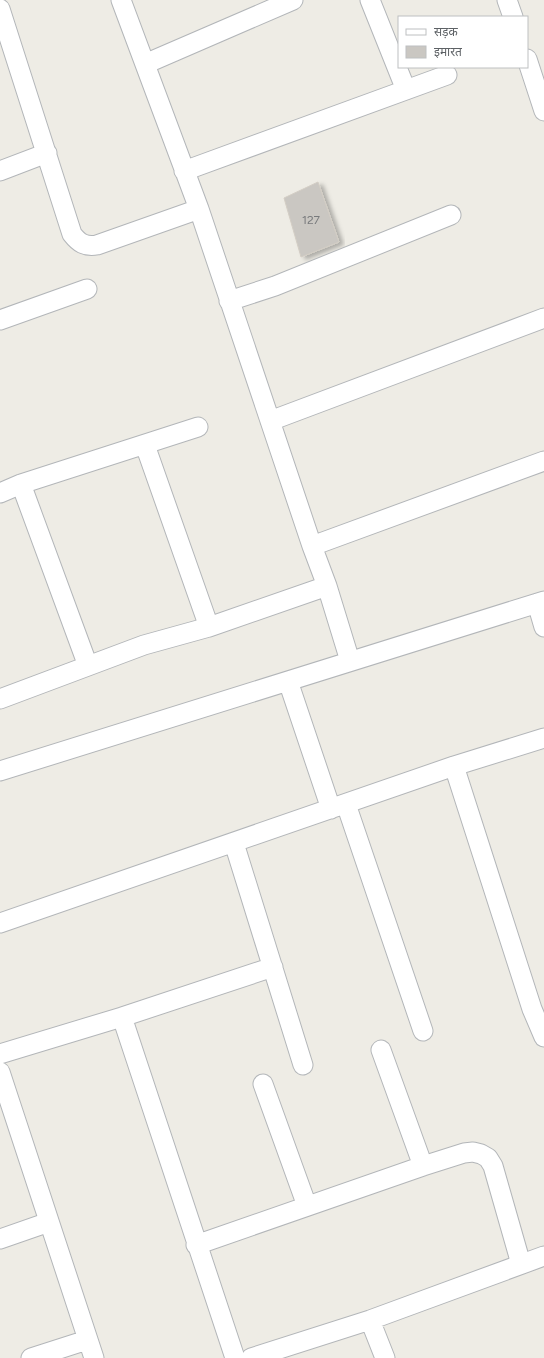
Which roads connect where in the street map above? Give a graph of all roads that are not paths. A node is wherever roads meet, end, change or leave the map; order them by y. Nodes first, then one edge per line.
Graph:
1 (121, 0) edge
2 (293, 0) edge
3 (370, 0) edge
4 (507, 0) edge
5 (0, 9) edge
6 (513, 16) edge
7 (528, 63) edge
8 (145, 64) junction
9 (447, 75) dead end
10 (406, 90) junction
11 (543, 107) edge
12 (47, 153) junction
13 (0, 171) edge
14 (184, 171) junction
15 (199, 209) junction
16 (451, 215) dead end
17 (87, 289) dead end
18 (230, 301) junction
19 (544, 318) edge
20 (0, 320) edge
21 (270, 421) junction
22 (198, 428) dead end
23 (144, 445) junction
24 (544, 461) edge
25 (21, 484) junction
26 (0, 492) edge
27 (312, 546) junction
28 (327, 586) junction
29 (541, 602) edge
30 (209, 627) junction
31 (544, 627) edge
32 (350, 662) junction
33 (88, 666) junction
34 (288, 681) junction
35 (0, 698) edge
36 (544, 738) edge
37 (454, 766) junction
38 (0, 771) edge
39 (339, 806) junction
40 (234, 843) junction
41 (0, 923) edge
42 (273, 967) junction
43 (122, 1017) junction
44 (423, 1031) dead end
45 (544, 1037) edge
46 (381, 1050) dead end
47 (0, 1054) edge
48 (303, 1065) dead end
49 (0, 1072) edge
50 (263, 1084) dead end
51 (423, 1166) junction
52 (307, 1206) junction
53 (49, 1222) junction
54 (0, 1239) edge
55 (196, 1244) junction
56 (544, 1256) edge
57 (521, 1264) junction
58 (370, 1320) junction
59 (87, 1340) junction
60 (31, 1358) edge
61 (94, 1358) edge
62 (235, 1358) edge
63 (251, 1358) edge
64 (385, 1358) edge

1 - 8 street
2 - 8 street
3 - 10 street
4 - 6 street
5 - 12 street
7 - 11 street
8 - 14 street
9 - 10 street
10 - 14 street
12 - 13 street
12 - 15 street
14 - 15 street
15 - 18 street
16 - 18 street
17 - 20 street
18 - 21 street
19 - 21 street
21 - 27 street
22 - 23 street
23 - 25 street
23 - 30 street
24 - 27 street
25 - 26 street
25 - 33 street
27 - 28 street
28 - 30 street
28 - 32 street
29 - 31 street
29 - 32 street
30 - 33 street
32 - 34 street
33 - 35 street
34 - 38 street
34 - 39 street
36 - 37 street
37 - 39 street
37 - 45 street
39 - 40 street
39 - 44 street
40 - 41 street
40 - 42 street
42 - 43 street
42 - 48 street
43 - 47 street
43 - 55 street
46 - 51 street
49 - 53 street
50 - 52 street
51 - 52 street
51 - 57 street
52 - 55 street
53 - 54 street
53 - 59 street
55 - 62 street
56 - 57 street
57 - 58 street
58 - 63 street
58 - 64 street
59 - 60 street
59 - 61 street

